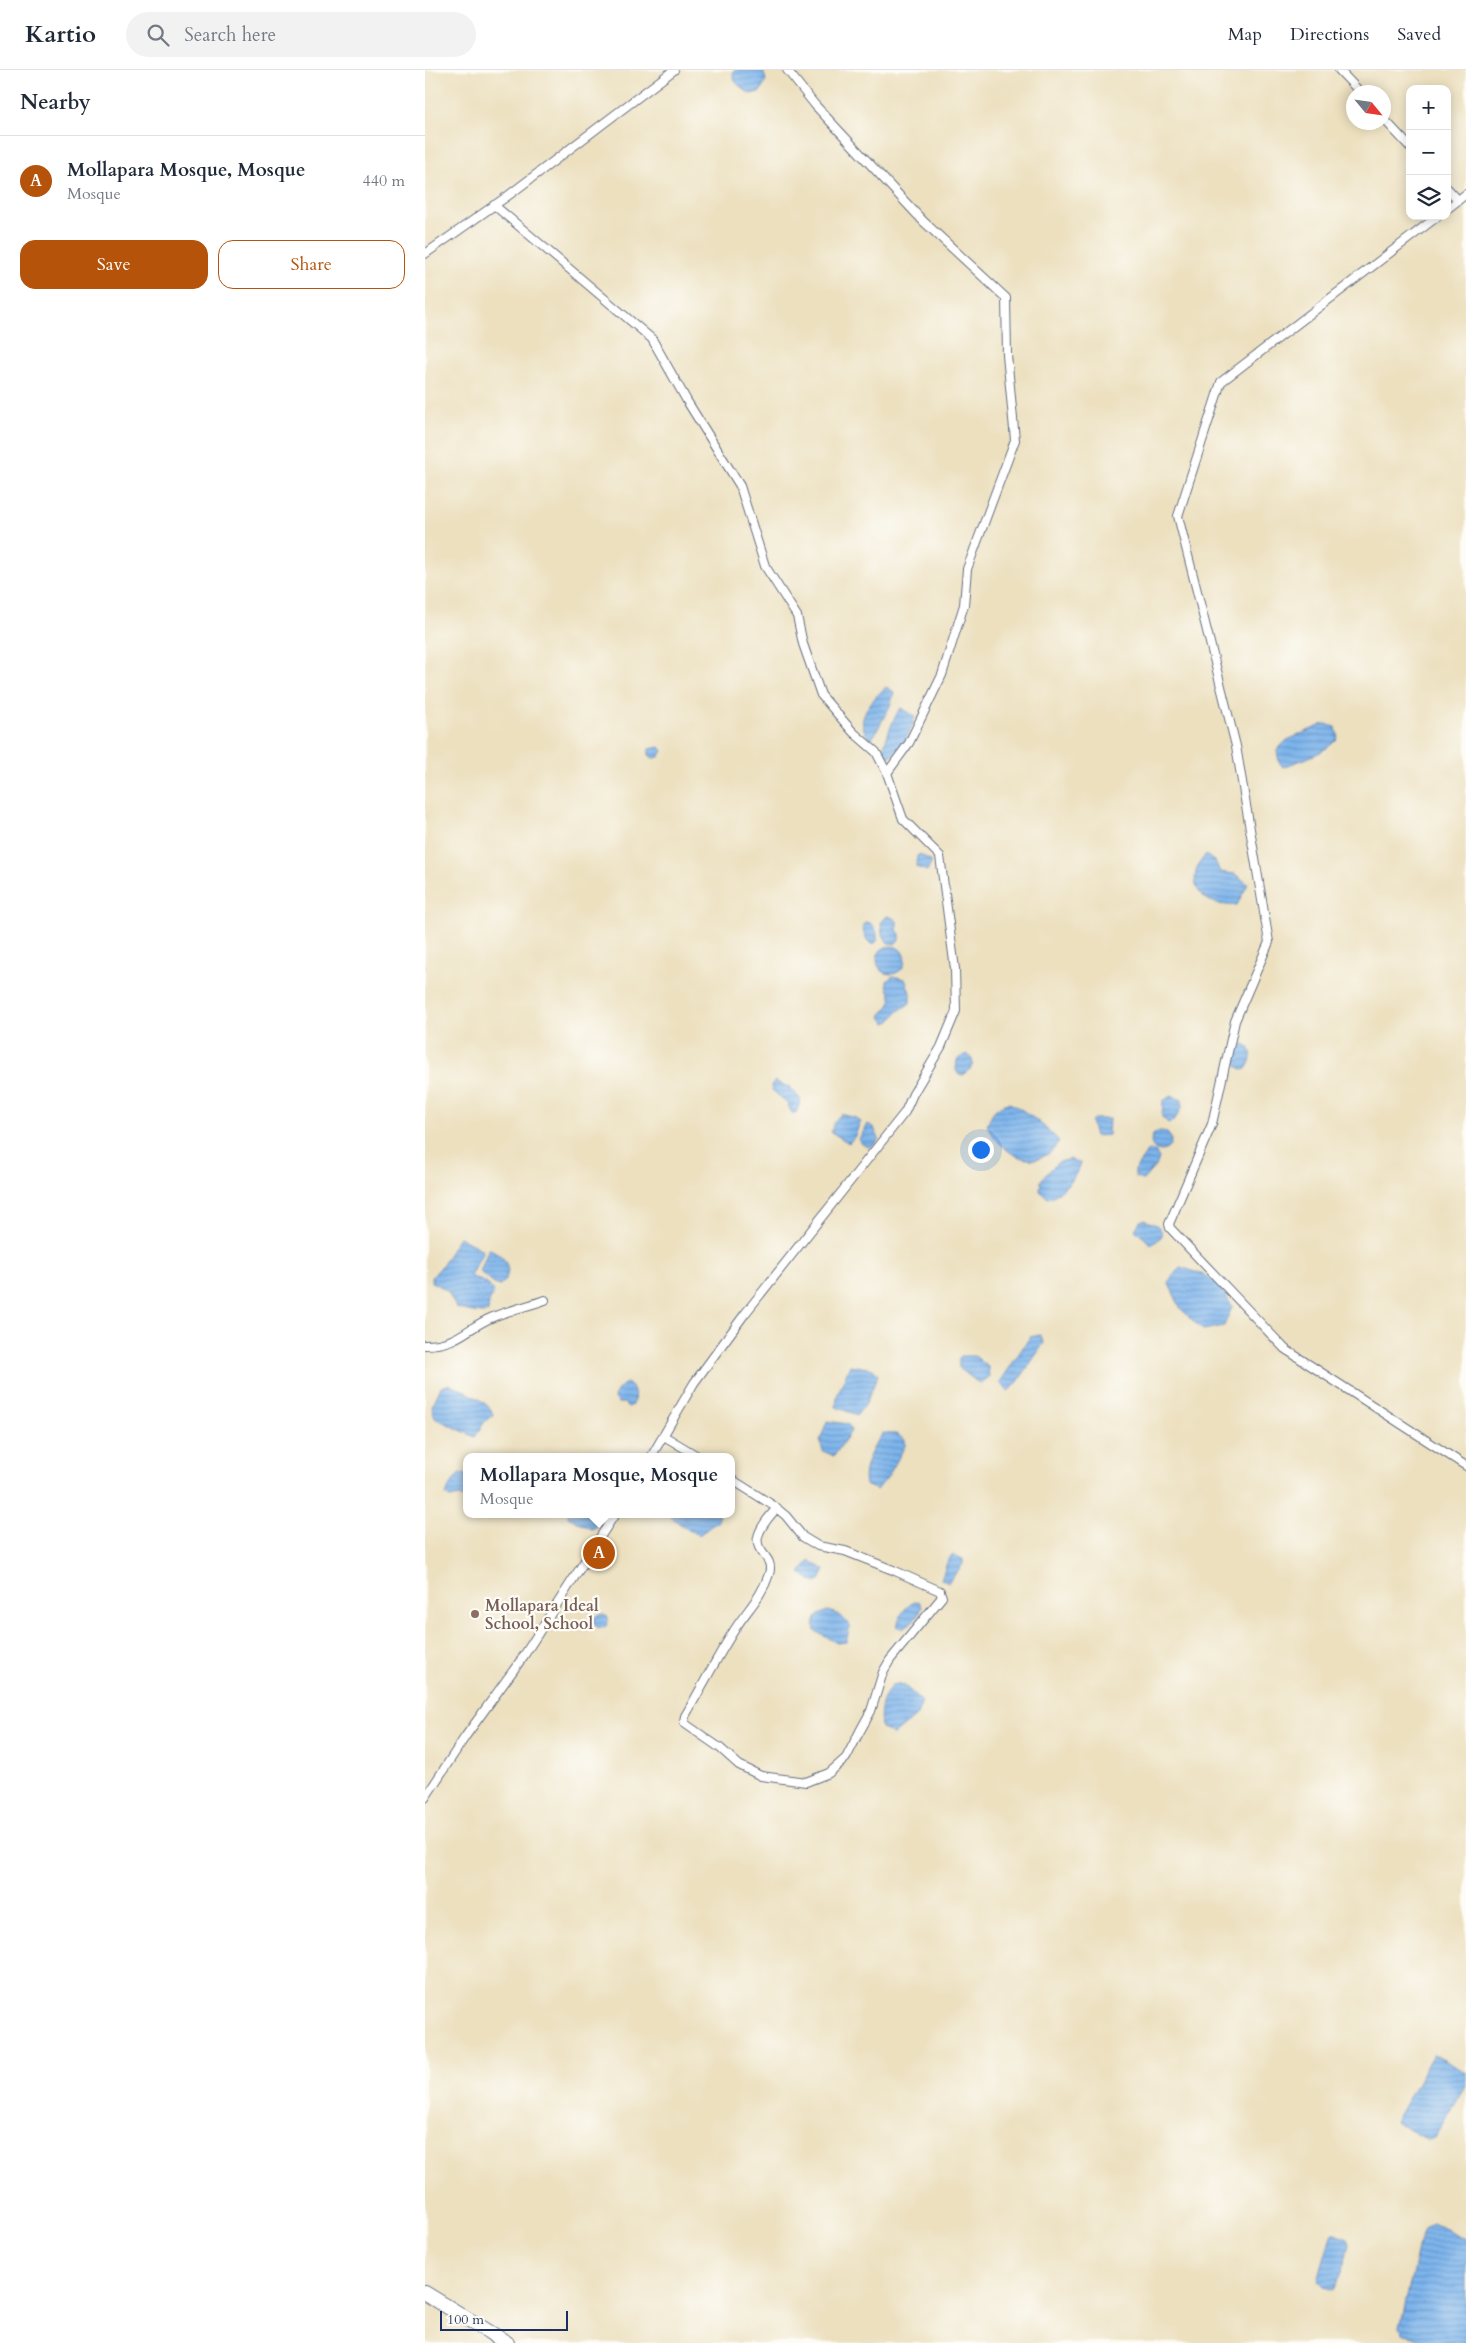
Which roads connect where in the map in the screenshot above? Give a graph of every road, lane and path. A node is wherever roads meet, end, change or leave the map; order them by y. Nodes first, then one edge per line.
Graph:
1 (675, 70) edge
2 (787, 70) edge
3 (1339, 70) edge
4 (1353, 85) edge
5 (1391, 127) edge
6 (1406, 143) edge
7 (1451, 192) edge
8 (1466, 194) edge
9 (1459, 200) junction
10 (494, 206) junction
11 (1451, 206) edge
12 (1432, 220) edge
13 (425, 254) edge
14 (887, 773) junction
15 (545, 1300) dead end
16 (425, 1345) edge
17 (663, 1436) junction
18 (653, 1453) edge
19 (692, 1453) edge
20 (1466, 1466) edge
21 (735, 1482) edge
22 (777, 1508) junction
23 (612, 1518) edge
24 (425, 1798) edge
25 (425, 2293) edge
26 (507, 2343) edge

1 - 10 street
2 - 14 street
3 - 4 street
5 - 6 street
7 - 9 street
8 - 9 street
9 - 11 street
10 - 13 street
10 - 14 street
12 - 20 street
14 - 17 street
15 - 16 street
17 - 18 street
17 - 19 street
21 - 22 street
22 - 22 street
23 - 24 street
25 - 26 highway

